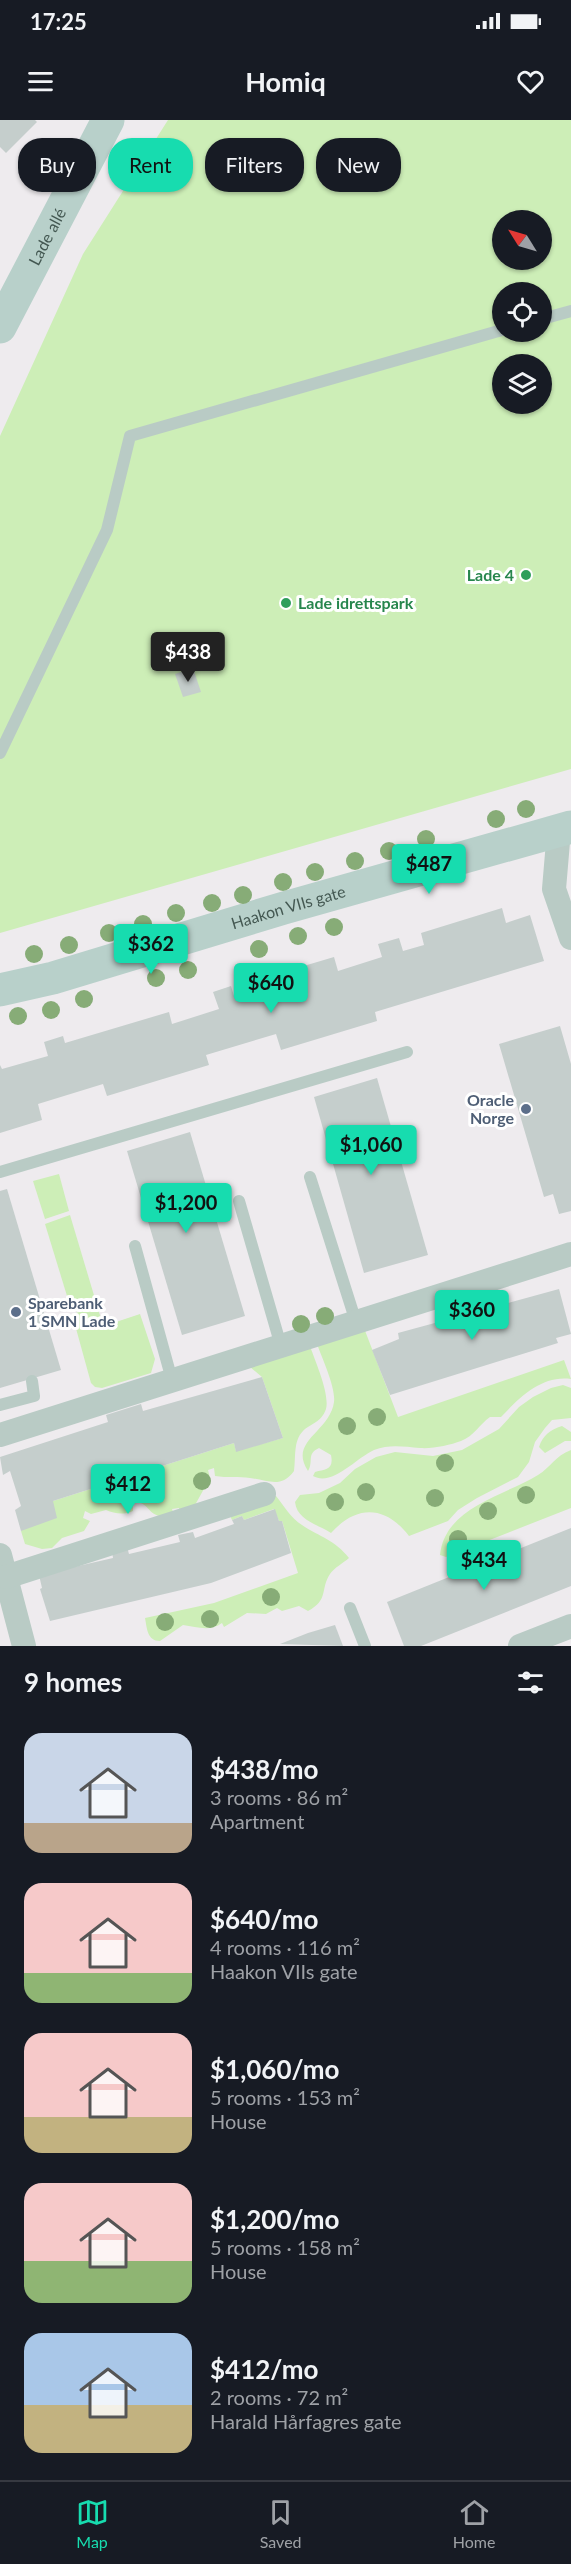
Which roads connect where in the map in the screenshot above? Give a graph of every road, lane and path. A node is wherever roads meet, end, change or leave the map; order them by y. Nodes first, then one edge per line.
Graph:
1 (108, 120) edge
2 (571, 311) edge
3 (552, 317) edge
4 (1, 322) edge
5 (492, 333) edge
6 (0, 753) edge
7 (567, 835) edge
8 (571, 938) edge
9 (1, 989) edge
10 (407, 1052) dead end
11 (0, 1172) edge
12 (310, 1177) dead end
13 (239, 1201) dead end
14 (135, 1246) dead end
15 (571, 1254) edge
16 (356, 1322) junction
17 (280, 1346) junction
18 (172, 1380) junction
19 (32, 1381) dead end
20 (0, 1405) edge
21 (0, 1435) edge
22 (264, 1494) dead end
23 (3, 1566) edge
24 (350, 1608) dead end
25 (571, 1626) edge
26 (24, 1646) edge
27 (365, 1646) edge
28 (520, 1646) edge

1 - 4 main road, Lade allé
2 - 3 lane
5 - 6 lane
7 - 8 street
7 - 9 main road, Haakon VIIs gate
10 - 11 lane
12 - 16 lane
13 - 17 lane
14 - 18 lane
15 - 16 street
16 - 17 street
17 - 18 street
18 - 21 street
19 - 20 lane
22 - 23 street
23 - 26 street
24 - 27 lane
25 - 28 street

